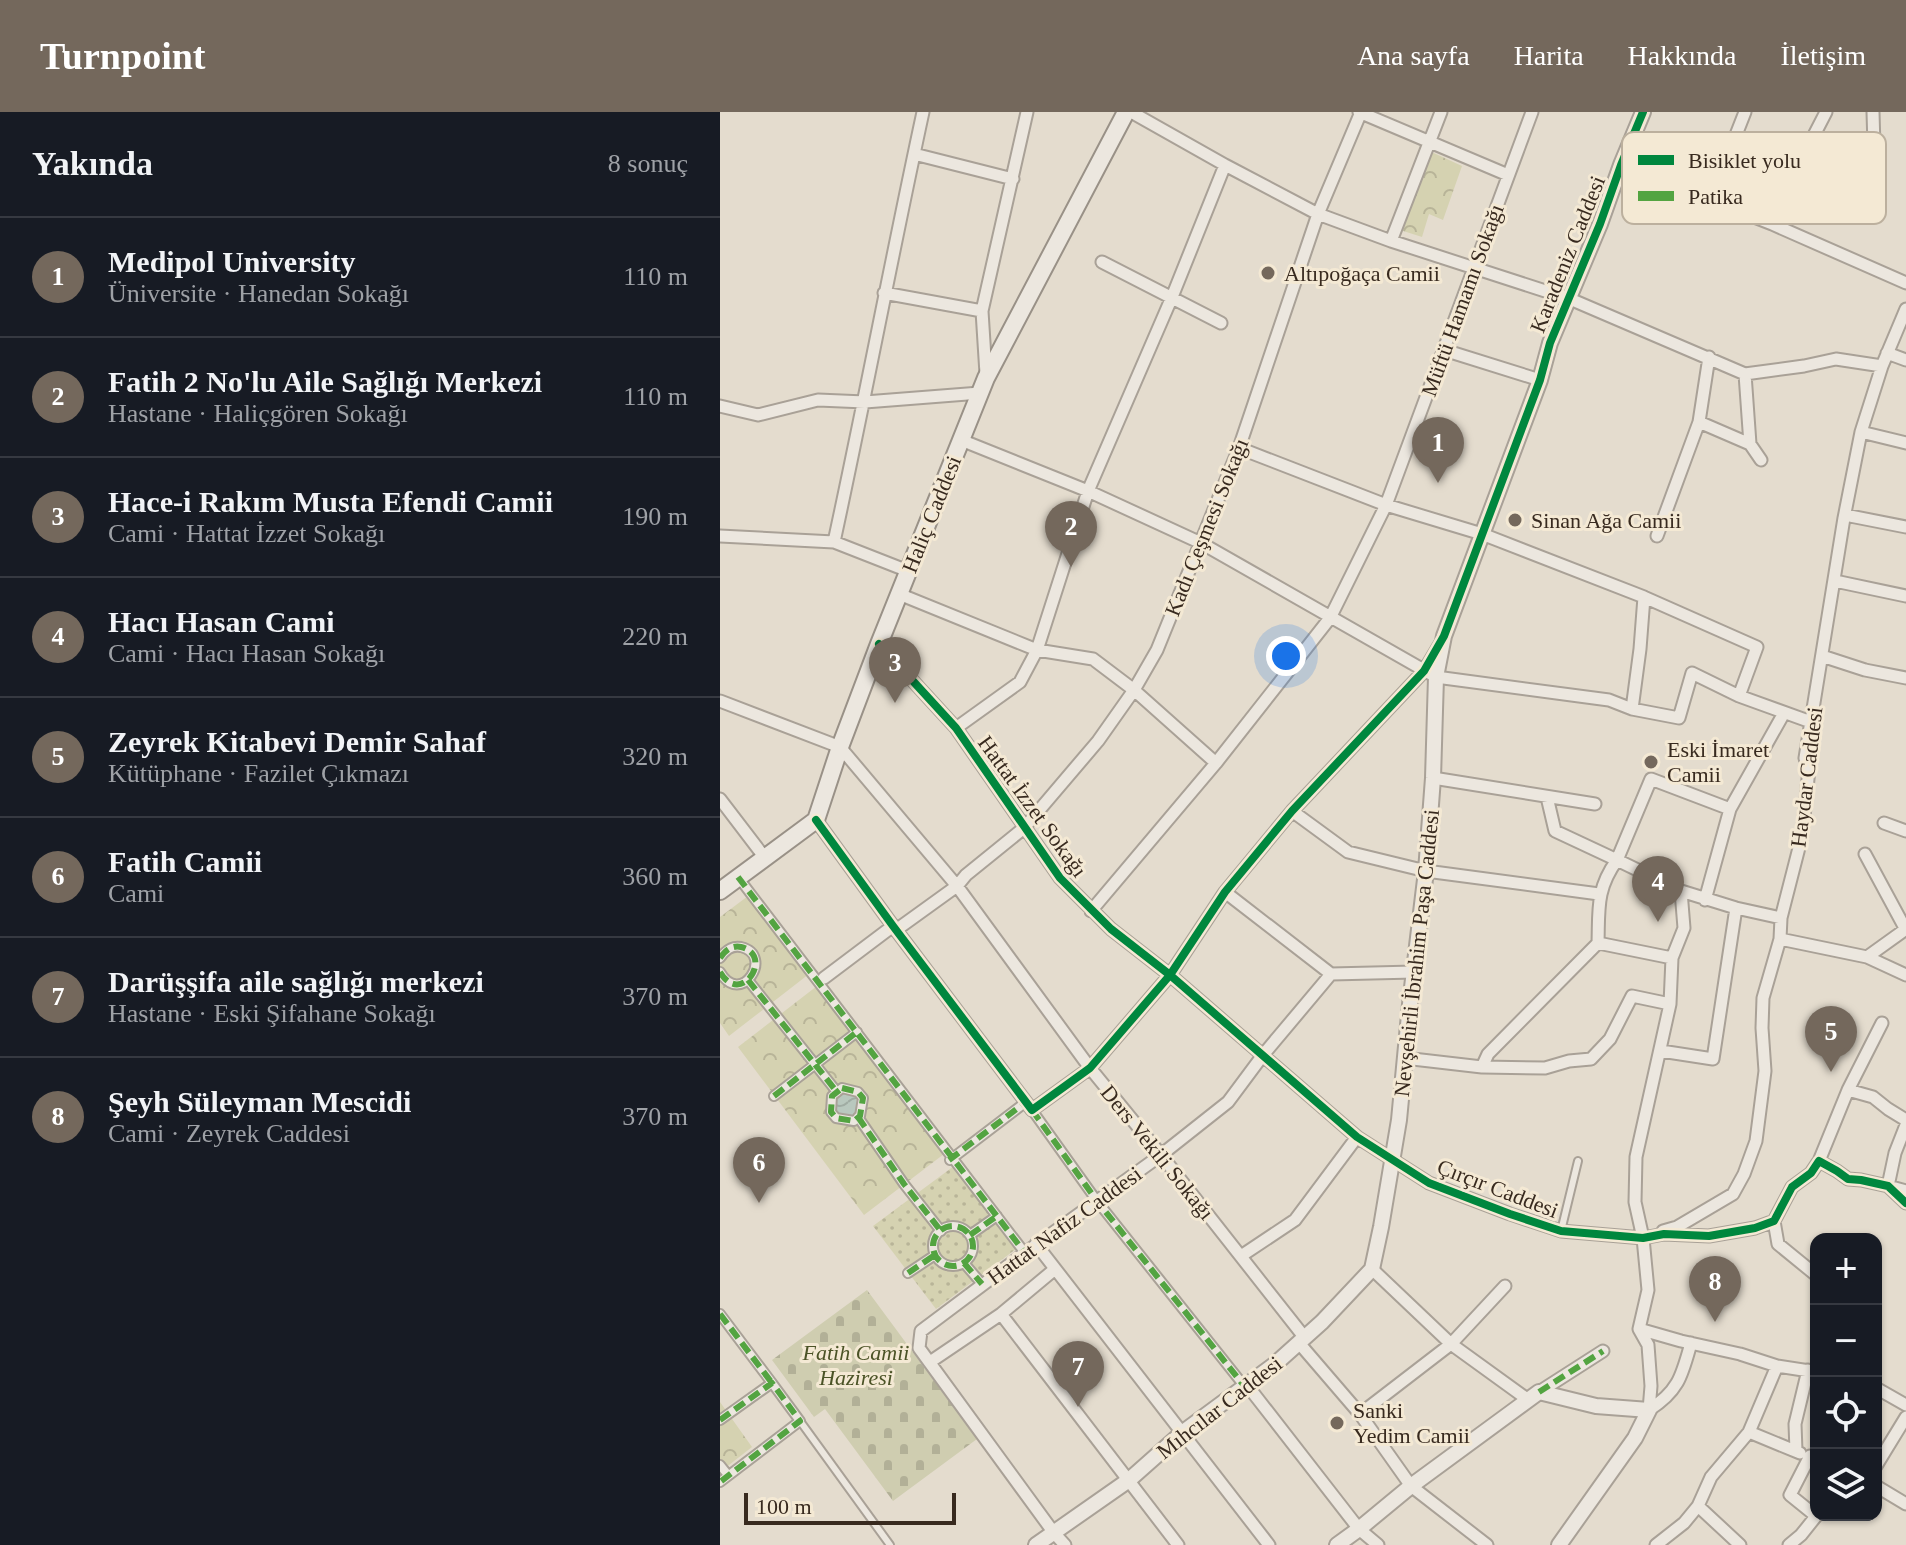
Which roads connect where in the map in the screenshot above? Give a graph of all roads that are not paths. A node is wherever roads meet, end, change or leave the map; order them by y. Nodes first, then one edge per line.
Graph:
1 (923, 112) edge
2 (1027, 112) edge
3 (1126, 112) edge
4 (1360, 112) edge
5 (1441, 112) edge
6 (1532, 112) edge
7 (1643, 112) edge
8 (1745, 112) edge
9 (1826, 112) edge
10 (1873, 112) edge
11 (1635, 132) edge
12 (1737, 132) edge
13 (1816, 132) edge
14 (1874, 132) edge
15 (1430, 141) junction
16 (914, 154) junction
17 (1225, 165) junction
18 (1621, 165) edge
19 (1508, 175) junction
20 (1013, 179) junction
21 (1318, 214) junction
22 (1772, 224) edge
23 (1391, 241) junction
24 (1102, 262) dead end
25 (1476, 267) junction
26 (1906, 283) edge
27 (884, 293) junction
28 (1172, 297) junction
29 (1570, 299) junction
30 (1906, 309) edge
31 (982, 311) junction
32 (1221, 323) dead end
33 (1444, 350) junction
34 (1887, 353) junction
35 (1709, 357) junction
36 (1906, 360) edge
37 (1882, 366) junction
38 (1745, 374) junction
39 (1540, 380) junction
40 (983, 386) junction
41 (865, 402) junction
42 (720, 406) edge
43 (1699, 422) junction
44 (1861, 432) junction
45 (961, 440) junction
46 (1906, 443) edge
47 (1750, 444) junction
48 (1239, 448) junction
49 (1761, 460) dead end
50 (1088, 491) junction
51 (1386, 505) junction
52 (1845, 515) junction
53 (1906, 527) edge
54 (1482, 534) junction
55 (720, 536) edge
56 (1657, 536) dead end
57 (834, 542) junction
58 (1201, 543) junction
59 (908, 571) junction
60 (1835, 581) junction
61 (899, 594) junction
62 (1906, 596) edge
63 (1644, 597) junction
64 (1330, 618) junction
65 (1444, 636) joint
66 (879, 644) junction
67 (1037, 650) junction
68 (1822, 656) junction
69 (1430, 674) junction
70 (1906, 678) edge
71 (1134, 690) junction
72 (1739, 696) junction
73 (720, 701) edge
74 (1632, 709) junction
75 (1784, 713) junction
76 (1811, 722) junction
77 (956, 728) junction
78 (840, 747) junction
79 (1216, 763) junction
80 (1433, 778) junction
81 (1547, 797) junction
82 (720, 799) edge
83 (1595, 804) dead end
84 (1730, 809) junction
85 (1292, 811) junction
86 (816, 820) junction
87 (1884, 823) dead end
88 (1024, 828) junction
89 (1906, 831) edge
90 (1865, 854) dead end
91 (765, 858) junction
92 (1617, 860) junction
93 (1426, 871) junction
94 (738, 877) junction
95 (957, 886) junction
96 (720, 891) edge
97 (1681, 891) junction
98 (1225, 892) junction
99 (1599, 894) junction
100 (1705, 900) junction
101 (1736, 908) junction
102 (1091, 911) junction
103 (1781, 918) junction
104 (894, 928) junction
105 (1906, 930) edge
106 (1780, 939) junction
107 (720, 942) edge
108 (1598, 943) junction
109 (727, 950) junction
110 (1867, 957) junction
111 (720, 958) edge
112 (1672, 958) junction
113 (1414, 972) junction
114 (1331, 974) junction
115 (721, 975) edge
116 (1170, 975) junction
117 (1906, 975) edge
118 (824, 978) dead end
119 (748, 980) junction
120 (1670, 1004) junction
121 (1882, 1023) dead end
122 (857, 1032) junction
123 (1661, 1051) junction
124 (1263, 1055) junction
125 (1404, 1058) junction
126 (815, 1065) junction
127 (1482, 1067) junction
128 (1090, 1068) junction
129 (1848, 1090) junction
130 (837, 1092) junction
131 (774, 1096) dead end
132 (1029, 1106) junction
133 (858, 1117) junction
134 (1906, 1122) edge
135 (1357, 1137) junction
136 (1161, 1155) junction
137 (951, 1159) junction
138 (1393, 1160) junction
139 (1578, 1161) dead end
140 (1819, 1161) junction
141 (1888, 1186) junction
142 (1906, 1191) edge
143 (1097, 1201) junction
144 (1906, 1203) edge
145 (997, 1216) junction
146 (1774, 1221) junction
147 (941, 1231) junction
148 (1561, 1231) junction
149 (970, 1235) junction
150 (1643, 1238) junction
151 (1036, 1244) junction
152 (1025, 1253) junction
153 (935, 1255) junction
154 (1241, 1256) junction
155 (964, 1263) junction
156 (1055, 1269) junction
157 (1372, 1269) junction
158 (1810, 1270) edge
159 (908, 1273) dead end
160 (982, 1284) junction
161 (1505, 1286) dead end
162 (720, 1314) edge
163 (1001, 1314) junction
164 (730, 1327) junction
165 (1639, 1329) junction
166 (720, 1334) edge
167 (1302, 1341) junction
168 (1691, 1343) junction
169 (1451, 1344) junction
170 (1603, 1351) dead end
171 (930, 1362) junction
172 (1777, 1366) junction
173 (1810, 1371) edge
174 (1810, 1377) edge
175 (772, 1383) junction
176 (1246, 1386) junction
177 (1882, 1391) edge
178 (1533, 1395) junction
179 (1906, 1405) edge
180 (1649, 1410) junction
181 (1360, 1414) junction
182 (1906, 1417) edge
183 (720, 1420) edge
184 (800, 1421) junction
185 (1749, 1432) junction
186 (1182, 1433) junction
187 (1796, 1451) junction
188 (1882, 1456) edge
189 (1810, 1457) edge
190 (1810, 1463) edge
191 (720, 1465) edge
192 (728, 1475) junction
193 (1129, 1480) junction
194 (720, 1482) edge
195 (1411, 1486) junction
196 (1882, 1490) edge
197 (1906, 1504) edge
198 (1698, 1506) junction
199 (1810, 1511) edge
200 (1812, 1521) edge
201 (1359, 1529) junction
202 (1054, 1533) junction
203 (890, 1545) edge
204 (1036, 1545) edge
205 (1065, 1545) edge
206 (1178, 1545) edge
207 (1269, 1545) edge
208 (1337, 1545) edge
209 (1378, 1545) edge
210 (1487, 1545) edge
211 (1559, 1545) edge
212 (1656, 1545) edge
213 (1740, 1545) edge
214 (1789, 1545) edge

1 - 16 street
2 - 20 street
3 - 17 street
3 - 40 main road, Haliç Caddesi
4 - 15 street
4 - 21 street, Kadı Çeşmesi Sokağı
5 - 15 street
6 - 19 street, Müftü Hamamı Sokağı
7 - 11 street, Karadeniz Caddesi
8 - 12 street
9 - 13 street
10 - 14 street
15 - 19 street
15 - 23 street
16 - 20 street
16 - 27 street
17 - 21 street
17 - 28 street
18 - 29 street, Karadeniz Caddesi
19 - 25 street, Müftü Hamamı Sokağı
20 - 31 street
21 - 23 street
21 - 48 street, Kadı Çeşmesi Sokağı
22 - 26 street
23 - 25 street
24 - 28 street
25 - 29 street
25 - 33 street, Müftü Hamamı Sokağı
27 - 31 street
27 - 41 street
28 - 32 street
28 - 50 street
29 - 35 street
29 - 39 street, Karadeniz Caddesi
30 - 34 street, Haydar Caddesi
31 - 40 street
33 - 39 street
33 - 51 street, Müftü Hamamı Sokağı
34 - 36 street
34 - 37 street, Haydar Caddesi
35 - 38 street
35 - 43 street
37 - 38 street
37 - 44 street, Haydar Caddesi
38 - 47 street
39 - 54 street, Karadeniz Caddesi
40 - 41 street
40 - 45 main road, Haliç Caddesi
41 - 42 street
41 - 57 street
43 - 47 street
43 - 56 street
44 - 46 street
44 - 52 street, Haydar Caddesi
45 - 50 street
45 - 59 main road, Haliç Caddesi
47 - 49 street
48 - 51 street
48 - 58 street, Kadı Çeşmesi Sokağı
50 - 58 street
50 - 67 street
51 - 54 street
51 - 64 street, Müftü Hamamı Sokağı
52 - 53 street
52 - 60 street, Haydar Caddesi
54 - 63 street
54 - 65 street, Karadeniz Caddesi
55 - 57 street
57 - 59 street
58 - 64 street
58 - 71 street, Kadı Çeşmesi Sokağı
59 - 61 main road, Haliç Caddesi
60 - 62 street
60 - 68 street, Haydar Caddesi
61 - 66 main road, Haliç Caddesi
61 - 67 street
63 - 72 street
63 - 74 street
64 - 69 street
64 - 79 street, Müftü Hamamı Sokağı
65 - 69 street, Nevşehirli İbrahim Paşa Caddesi
66 - 77 street, Hattat İzzet Sokağı
66 - 78 main road, Haliç Caddesi
67 - 71 street
67 - 77 street
68 - 70 street
68 - 76 street, Haydar Caddesi
69 - 74 street
69 - 80 street, Nevşehirli İbrahim Paşa Caddesi
69 - 85 street
71 - 79 street
71 - 88 street, Kadı Çeşmesi Sokağı
72 - 74 street
72 - 75 street
73 - 78 street
75 - 76 street
75 - 84 street
76 - 103 street, Haydar Caddesi
77 - 88 street, Hattat İzzet Sokağı
78 - 86 main road, Haliç Caddesi
78 - 95 street, Ders Vekili Sokağı
79 - 102 street, Müftü Hamamı Sokağı
80 - 81 street
80 - 93 street, Nevşehirli İbrahim Paşa Caddesi
81 - 83 street
81 - 92 street
82 - 91 street
84 - 92 street
84 - 100 street
85 - 93 street
85 - 98 street
86 - 91 main road
86 - 104 street
87 - 89 street
88 - 95 street, Kadı Çeşmesi Sokağı
88 - 102 street, Hattat İzzet Sokağı
90 - 105 street
91 - 94 main road
92 - 97 street
92 - 99 street
93 - 99 street
93 - 113 street, Nevşehirli İbrahim Paşa Caddesi
94 - 96 main road
94 - 122 street
95 - 104 street, Kadı Çeşmesi Sokağı
95 - 128 street, Ders Vekili Sokağı
97 - 100 street
97 - 112 street
98 - 114 street
98 - 116 street
99 - 108 street
100 - 101 street
101 - 103 street
101 - 123 street
102 - 116 street, Hattat İzzet Sokağı
103 - 106 street, Haydar Caddesi
104 - 118 street, Kadı Çeşmesi Sokağı
104 - 132 street
105 - 110 street
106 - 110 street
106 - 150 street, Haydar Caddesi
107 - 109 street
108 - 112 street
108 - 127 street
109 - 111 street
109 - 119 street
110 - 117 street
112 - 120 street
113 - 114 street
113 - 125 street, Nevşehirli İbrahim Paşa Caddesi
114 - 124 street, Hattat Nafiz Caddesi
115 - 119 street
116 - 124 street, Hattat İzzet Sokağı
116 - 128 street
119 - 126 street
120 - 123 street
120 - 127 street
121 - 129 street
122 - 126 street
122 - 137 street
123 - 150 street
124 - 135 street, Hattat İzzet Sokağı
124 - 136 street, Hattat Nafiz Caddesi
125 - 127 street
125 - 138 street, Nevşehirli İbrahim Paşa Caddesi
126 - 130 street
126 - 131 street
128 - 132 street
128 - 136 street, Ders Vekili Sokağı
129 - 134 street
129 - 140 street
130 - 133 street
130 - 133 street
132 - 137 street
132 - 143 street
133 - 147 street
134 - 141 street
135 - 138 street, Hattat İzzet Sokağı
135 - 154 street
136 - 143 street, Hattat Nafiz Caddesi
136 - 154 street, Ders Vekili Sokağı
137 - 145 street
138 - 148 street, Çırçır Caddesi
138 - 157 street, Nevşehirli İbrahim Paşa Caddesi
139 - 148 lane
140 - 141 street
140 - 146 street
141 - 142 street
141 - 144 street
143 - 151 street, Hattat Nafiz Caddesi
143 - 176 street
145 - 149 street
145 - 152 street
146 - 150 street
146 - 158 street
147 - 149 street
147 - 153 street
148 - 150 street, Çırçır Caddesi
149 - 155 street
150 - 165 street
151 - 152 street, Hattat Nafiz Caddesi
151 - 156 street
152 - 160 street, Hattat Nafiz Caddesi
153 - 155 street
153 - 159 street
154 - 167 street, Ders Vekili Sokağı
155 - 160 street
156 - 163 street
156 - 186 street
157 - 167 street, Mıhcılar Caddesi
157 - 169 street
160 - 171 street, Hattat Nafiz Caddesi
161 - 169 street
162 - 164 street
163 - 171 street
163 - 193 street
164 - 166 street
164 - 175 street
165 - 168 street
165 - 180 street
167 - 176 street, Mıhcılar Caddesi
167 - 181 street, Ders Vekili Sokağı
168 - 172 street
168 - 180 street
169 - 178 street
169 - 181 street
170 - 178 street
171 - 202 street
172 - 173 street
172 - 185 street
174 - 187 street
175 - 183 street
175 - 184 street
176 - 186 street, Mıhcılar Caddesi
176 - 201 street
177 - 179 street
178 - 180 street
178 - 195 street
180 - 211 street
181 - 195 street, Ders Vekili Sokağı
182 - 188 street
184 - 192 street
184 - 203 lane
185 - 187 street
185 - 198 street
186 - 193 street, Mıhcılar Caddesi
186 - 207 street
187 - 189 street
190 - 199 street
191 - 192 street
192 - 194 street
193 - 202 street, Mıhcılar Caddesi
193 - 206 street
195 - 201 street
195 - 210 street, Ders Vekili Sokağı
196 - 197 street
198 - 212 street
198 - 213 street
200 - 214 street
201 - 208 street
201 - 209 street
202 - 204 street, Mıhcılar Caddesi
202 - 205 street

